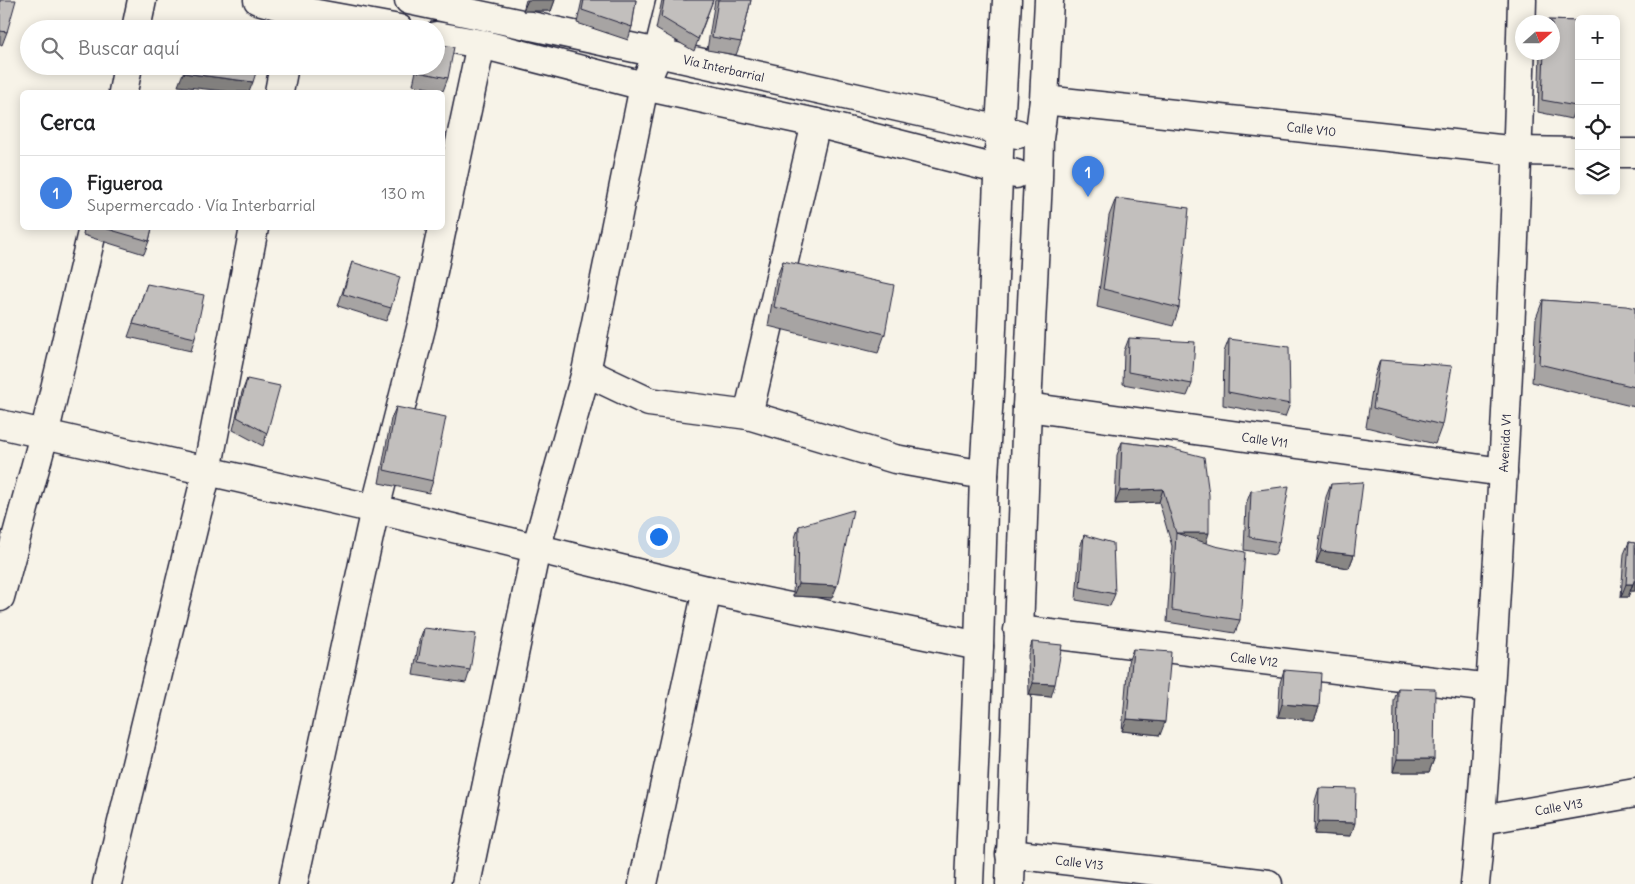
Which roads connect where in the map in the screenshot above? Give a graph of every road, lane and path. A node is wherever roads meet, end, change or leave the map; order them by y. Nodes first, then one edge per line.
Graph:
1 (142, 0) edge
2 (258, 0) edge
3 (408, 0) edge
4 (671, 0) edge
5 (1007, 0) edge
6 (1049, 0) edge
7 (1522, 0) edge
8 (294, 19) edge
9 (138, 20) edge
10 (445, 38) edge
11 (481, 44) junction
12 (658, 53) junction
13 (126, 75) edge
14 (283, 75) edge
15 (644, 86) junction
16 (123, 90) edge
17 (280, 90) edge
18 (1044, 100) junction
19 (816, 123) junction
20 (1000, 129) junction
21 (1039, 139) junction
22 (1518, 151) junction
23 (1575, 152) edge
24 (1620, 153) edge
25 (1635, 153) edge
26 (1000, 170) junction
27 (1038, 179) junction
28 (445, 213) edge
29 (92, 230) edge
30 (254, 230) edge
31 (441, 230) edge
32 (586, 372) junction
33 (1027, 407) junction
34 (748, 415) junction
35 (0, 424) edge
36 (44, 435) junction
37 (207, 471) junction
38 (1504, 472) junction
39 (984, 475) junction
40 (375, 509) junction
41 (536, 549) junction
42 (707, 590) junction
43 (0, 597) edge
44 (1018, 630) junction
45 (979, 646) junction
46 (1490, 688) junction
47 (1635, 793) edge
48 (1482, 820) junction
49 (1010, 854) junction
50 (107, 884) edge
51 (293, 884) edge
52 (466, 884) edge
53 (643, 884) edge
54 (969, 884) edge
55 (1010, 884) edge
56 (1268, 884) edge
57 (1475, 884) edge

1 - 9 street
2 - 8 street
3 - 12 street, Vía Interbarrial
4 - 12 street
5 - 20 street
6 - 18 street
7 - 22 street, Avenida V1
10 - 11 street
11 - 15 street
11 - 28 street
12 - 15 street
12 - 20 street, Vía Interbarrial
13 - 16 street
14 - 17 street
15 - 19 street
15 - 32 street
18 - 21 street
18 - 22 street, Calle V10
19 - 26 street
19 - 34 street
20 - 21 street, Vía Interbarrial
20 - 26 street
21 - 27 street
22 - 23 street, Calle V10
22 - 38 street, Avenida V1
24 - 25 street
26 - 27 street
26 - 39 street
27 - 33 street
29 - 36 street
30 - 37 street
31 - 40 street
32 - 34 street
32 - 41 street
33 - 38 street, Calle V11
33 - 44 street
34 - 39 street
35 - 36 street
36 - 37 street
36 - 43 street
37 - 40 street
37 - 50 street
38 - 46 street, Avenida V1
39 - 45 street
40 - 41 street
40 - 51 street
41 - 42 street
41 - 52 street
42 - 45 street
42 - 53 street
44 - 46 street, Calle V12
44 - 49 street
45 - 54 street
46 - 48 street, Avenida V1
47 - 48 street, Calle V13
48 - 57 street, Avenida V1
49 - 55 street
49 - 56 street, Calle V13

